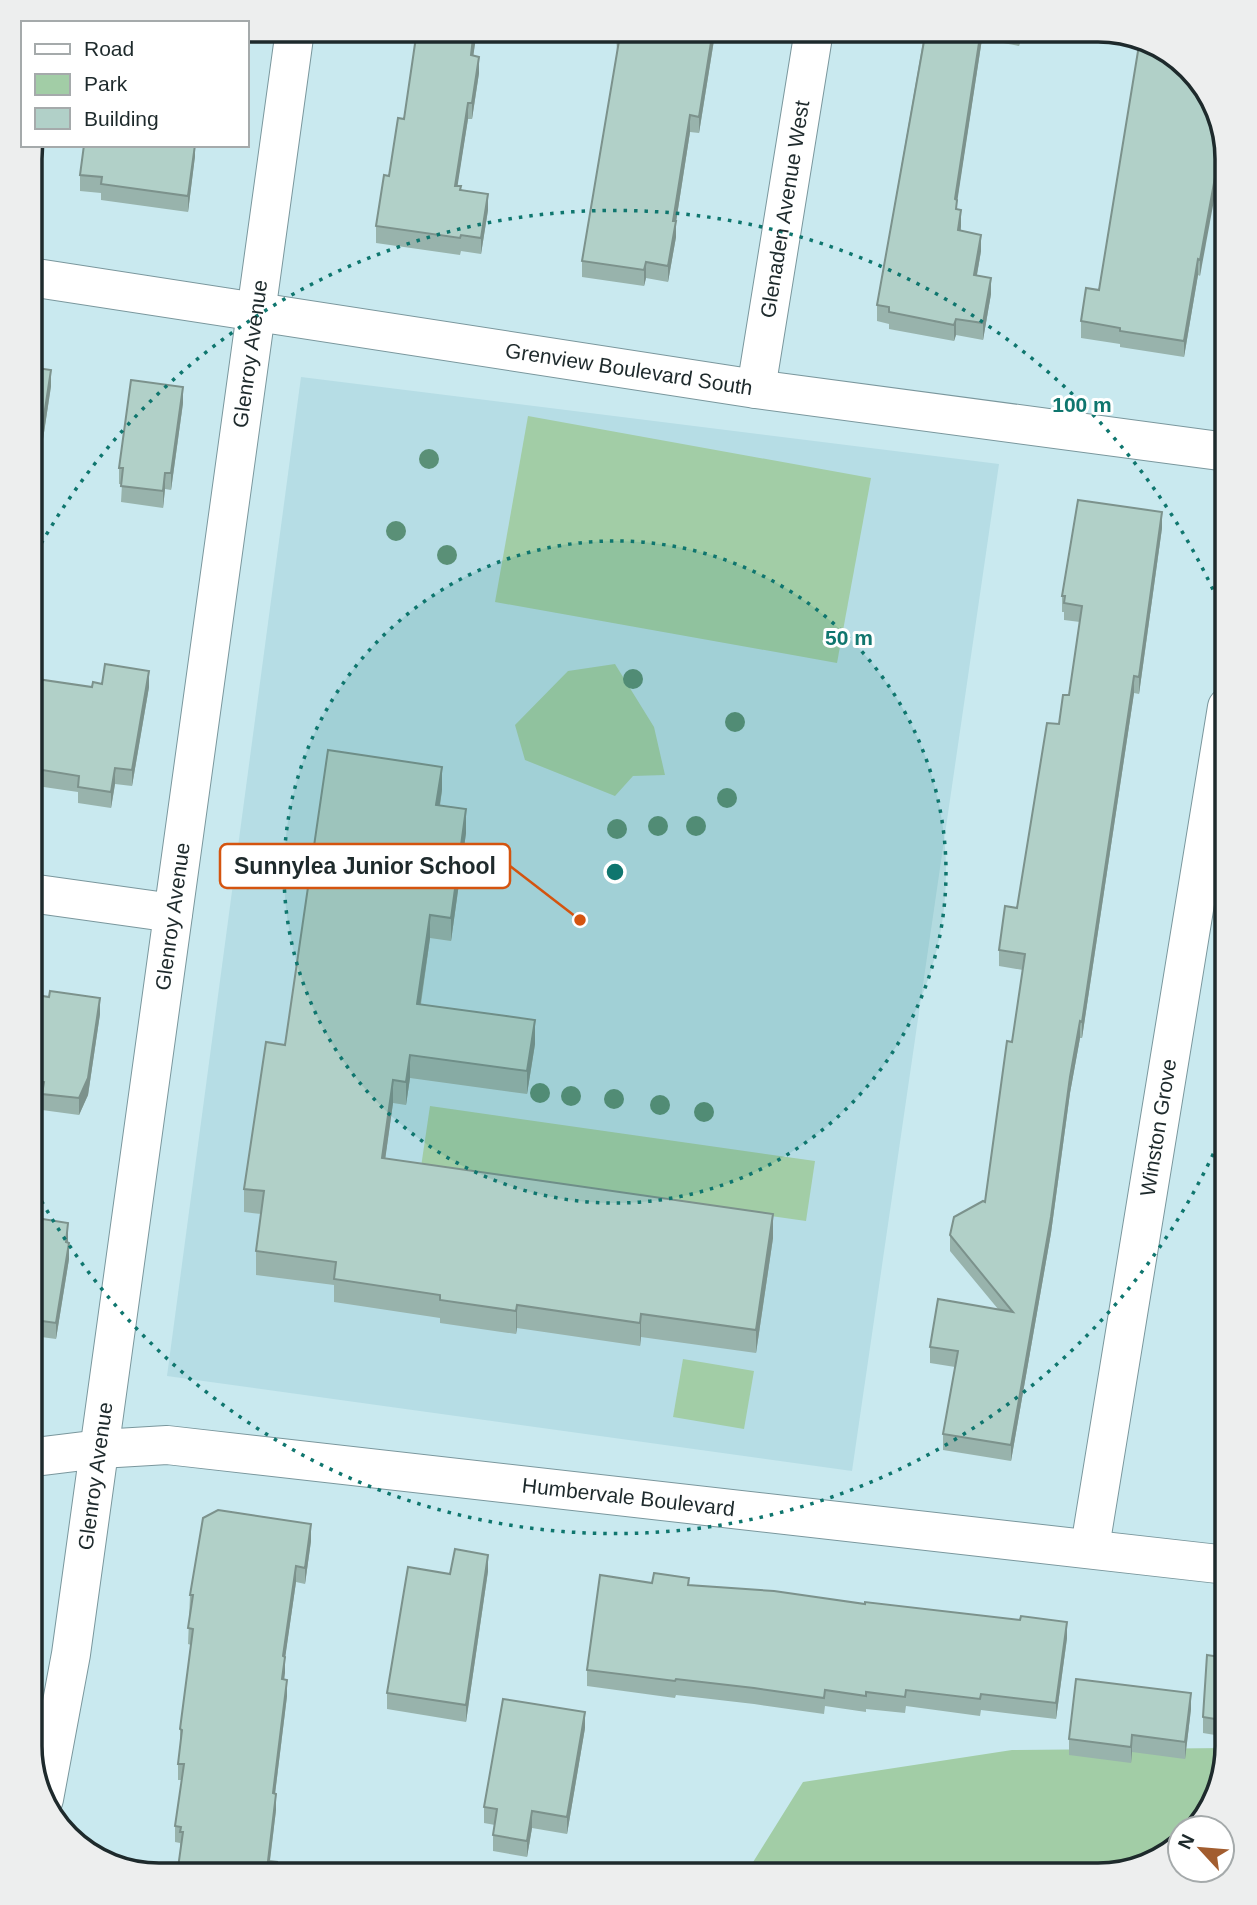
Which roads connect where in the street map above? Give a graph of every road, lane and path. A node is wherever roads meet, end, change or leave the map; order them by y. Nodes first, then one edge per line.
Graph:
1 (293, 42) edge
2 (812, 42) edge
3 (42, 279) edge
4 (254, 312) junction
5 (756, 389) junction
6 (1215, 450) edge
7 (1215, 781) edge
8 (42, 895) edge
9 (173, 913) junction
10 (100, 1449) junction
11 (42, 1455) edge
12 (1090, 1548) junction
13 (1215, 1564) edge
14 (47, 1780) edge

1 - 4 street, Glenroy Avenue
2 - 5 street, Glenaden Avenue West
3 - 4 street, Grenview Boulevard South
4 - 5 street, Grenview Boulevard South
4 - 9 street, Glenroy Avenue
5 - 6 street, Grenview Boulevard South
7 - 12 street, Winston Grove
8 - 9 street
9 - 10 street, Glenroy Avenue
10 - 11 street, Humbervale Boulevard
10 - 12 street, Humbervale Boulevard
10 - 14 street, Glenroy Avenue
12 - 13 street, Humbervale Boulevard

